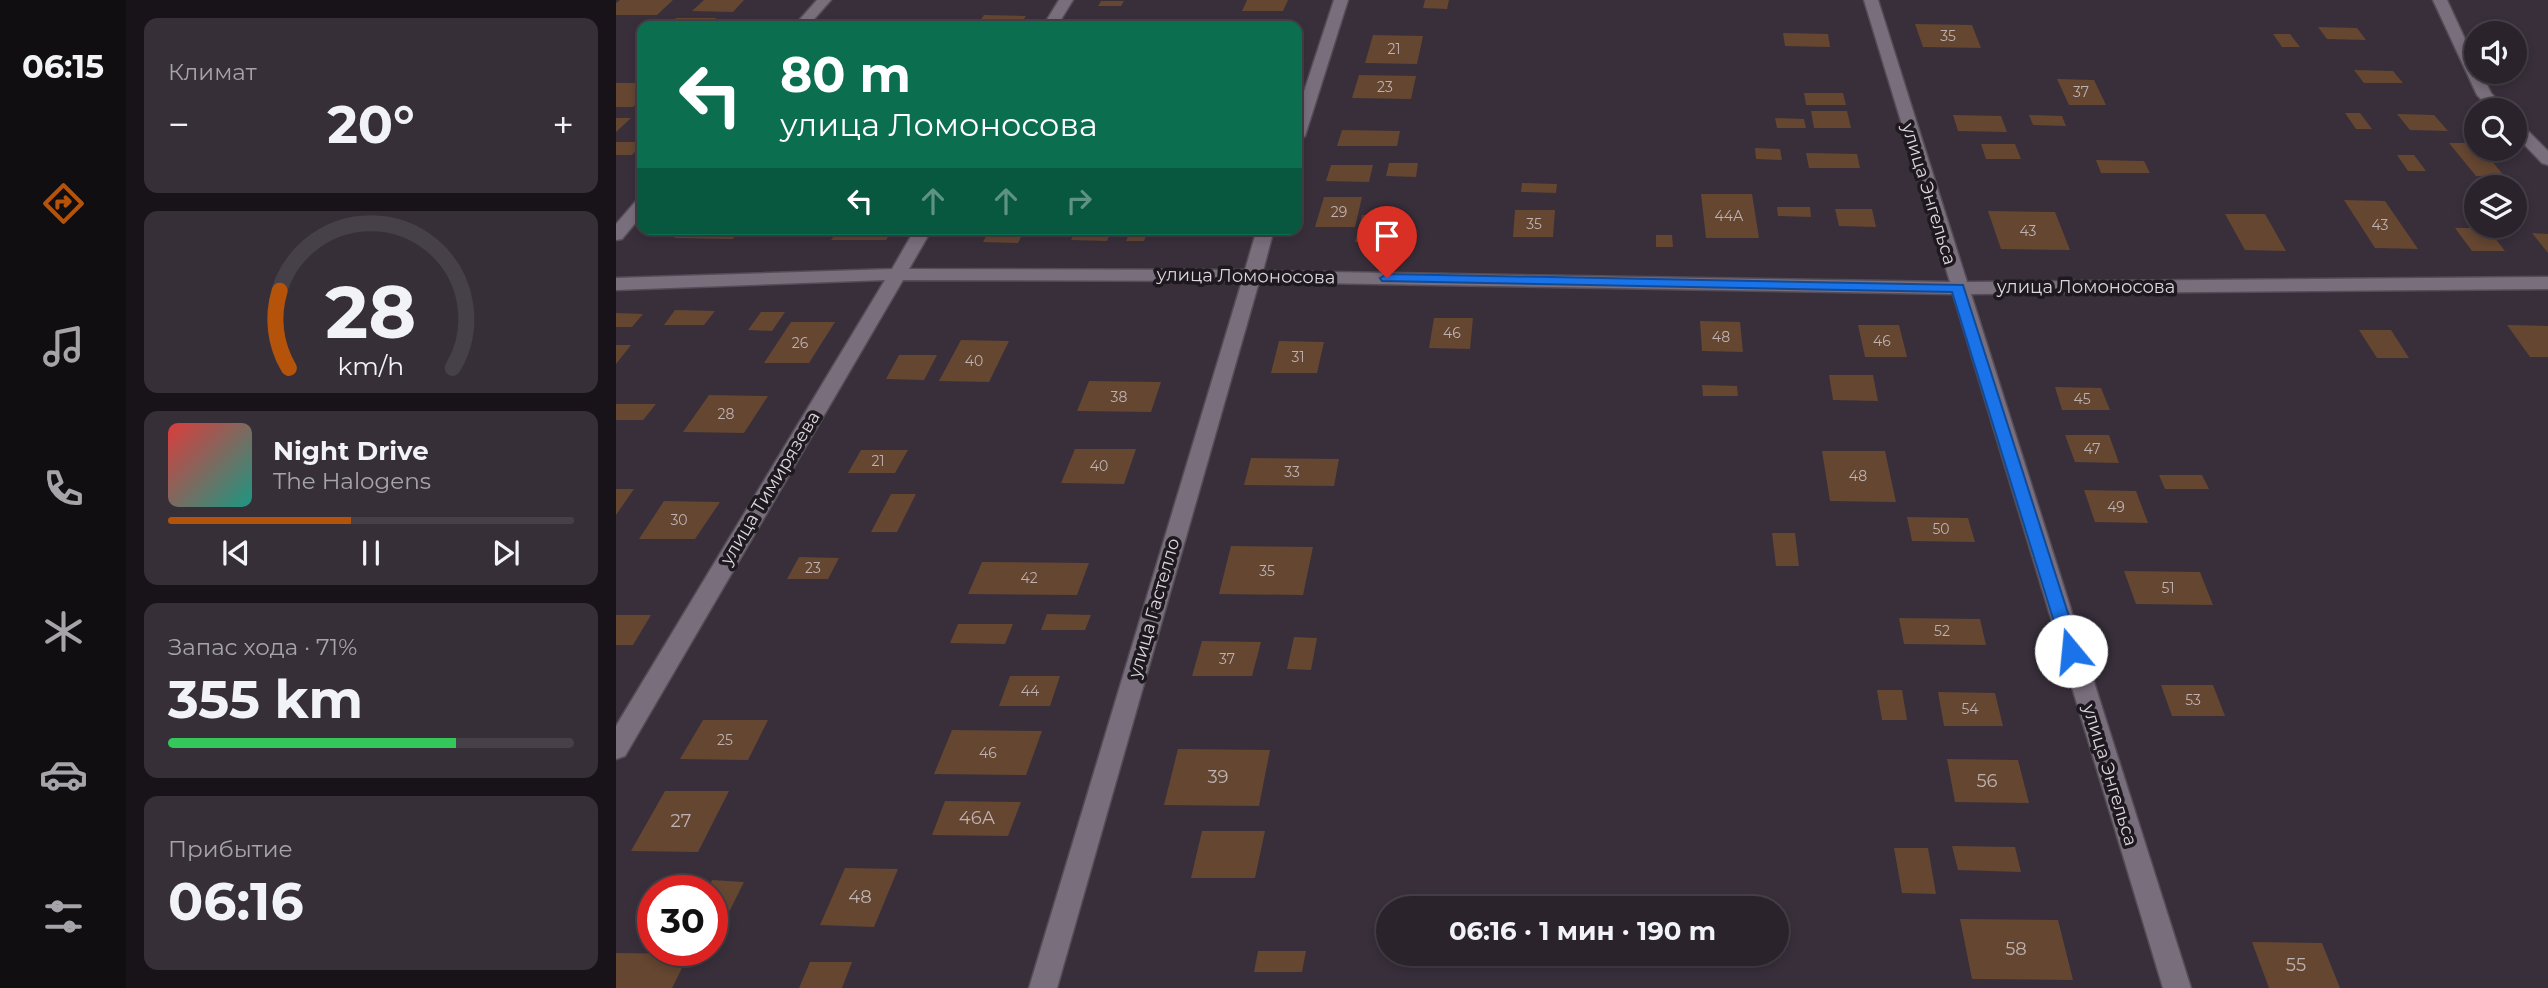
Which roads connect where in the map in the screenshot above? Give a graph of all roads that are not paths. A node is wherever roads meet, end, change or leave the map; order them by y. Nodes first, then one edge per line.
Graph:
1 (824, 0) edge
2 (1066, 0) edge
3 (1341, 0) edge
4 (1871, 0) edge
5 (2440, 0) edge
6 (805, 21) edge
7 (1053, 21) edge
8 (2488, 98) edge
9 (1302, 121) edge
10 (2527, 138) edge
11 (2548, 160) edge
12 (637, 211) edge
13 (616, 235) edge
14 (920, 235) edge
15 (1264, 235) edge
16 (897, 274) junction
17 (1251, 276) junction
18 (2548, 283) edge
19 (616, 284) edge
20 (1958, 288) junction
21 (616, 748) edge
22 (1043, 988) edge
23 (2177, 988) edge

1 - 6 street
2 - 7 street
3 - 9 street
4 - 20 street, улица Энгельса
5 - 8 street
10 - 11 street
12 - 13 street
14 - 16 street, улица Тимирязева
15 - 17 street, улица Гастелло
16 - 17 street, улица Ломоносова
16 - 19 street, улица Ломоносова
16 - 21 street, улица Тимирязева
17 - 20 street, улица Ломоносова
17 - 22 street, улица Гастелло
18 - 20 street, улица Ломоносова
20 - 23 street, улица Энгельса

